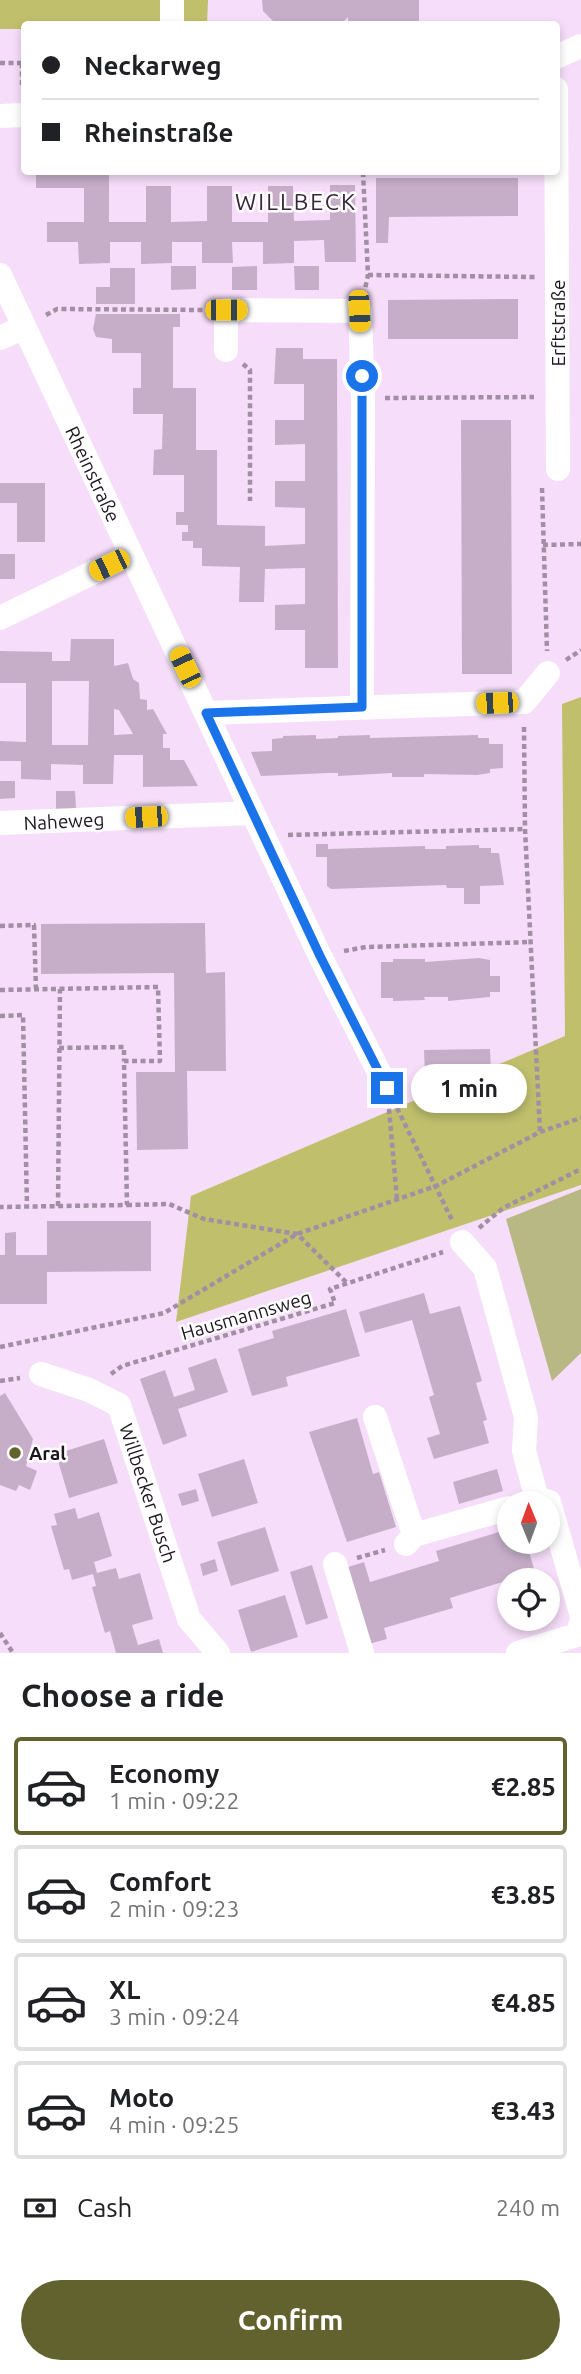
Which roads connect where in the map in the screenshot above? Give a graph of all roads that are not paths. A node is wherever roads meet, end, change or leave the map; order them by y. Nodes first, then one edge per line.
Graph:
1 (172, 0) edge
2 (172, 21) edge
3 (581, 46) edge
4 (560, 55) edge
5 (0, 116) edge
6 (21, 116) edge
7 (556, 175) edge
8 (0, 275) edge
9 (24, 327) junction
10 (0, 338) edge
11 (226, 350) road end
12 (558, 470) road end
13 (131, 554) junction
14 (0, 618) edge
15 (548, 673) road end
16 (362, 707) junction
17 (206, 713) junction
18 (253, 813) junction
19 (0, 823) edge
20 (387, 1088) road end
21 (462, 1242) road end
22 (41, 1374) dead end
23 (375, 1417) dead end
24 (530, 1491) edge
25 (497, 1512) edge
26 (560, 1540) edge
27 (335, 1564) road end
28 (581, 1614) edge
29 (581, 1623) edge
30 (218, 1653) edge
31 (362, 1653) edge
32 (518, 1653) edge

1 - 2 street
3 - 4 street
5 - 6 street
7 - 12 street, Erftstraße
8 - 9 street, Rheinstraße
9 - 10 street
9 - 13 street, Rheinstraße
11 - 16 street
13 - 14 street
13 - 17 street, Rheinstraße
15 - 16 street
16 - 17 street
17 - 18 street, Rheinstraße
18 - 19 street, Naheweg
18 - 20 street, Rheinstraße
21 - 24 street
22 - 30 street, Willbecker Busch
23 - 25 street
26 - 28 street
27 - 31 street
29 - 32 street

